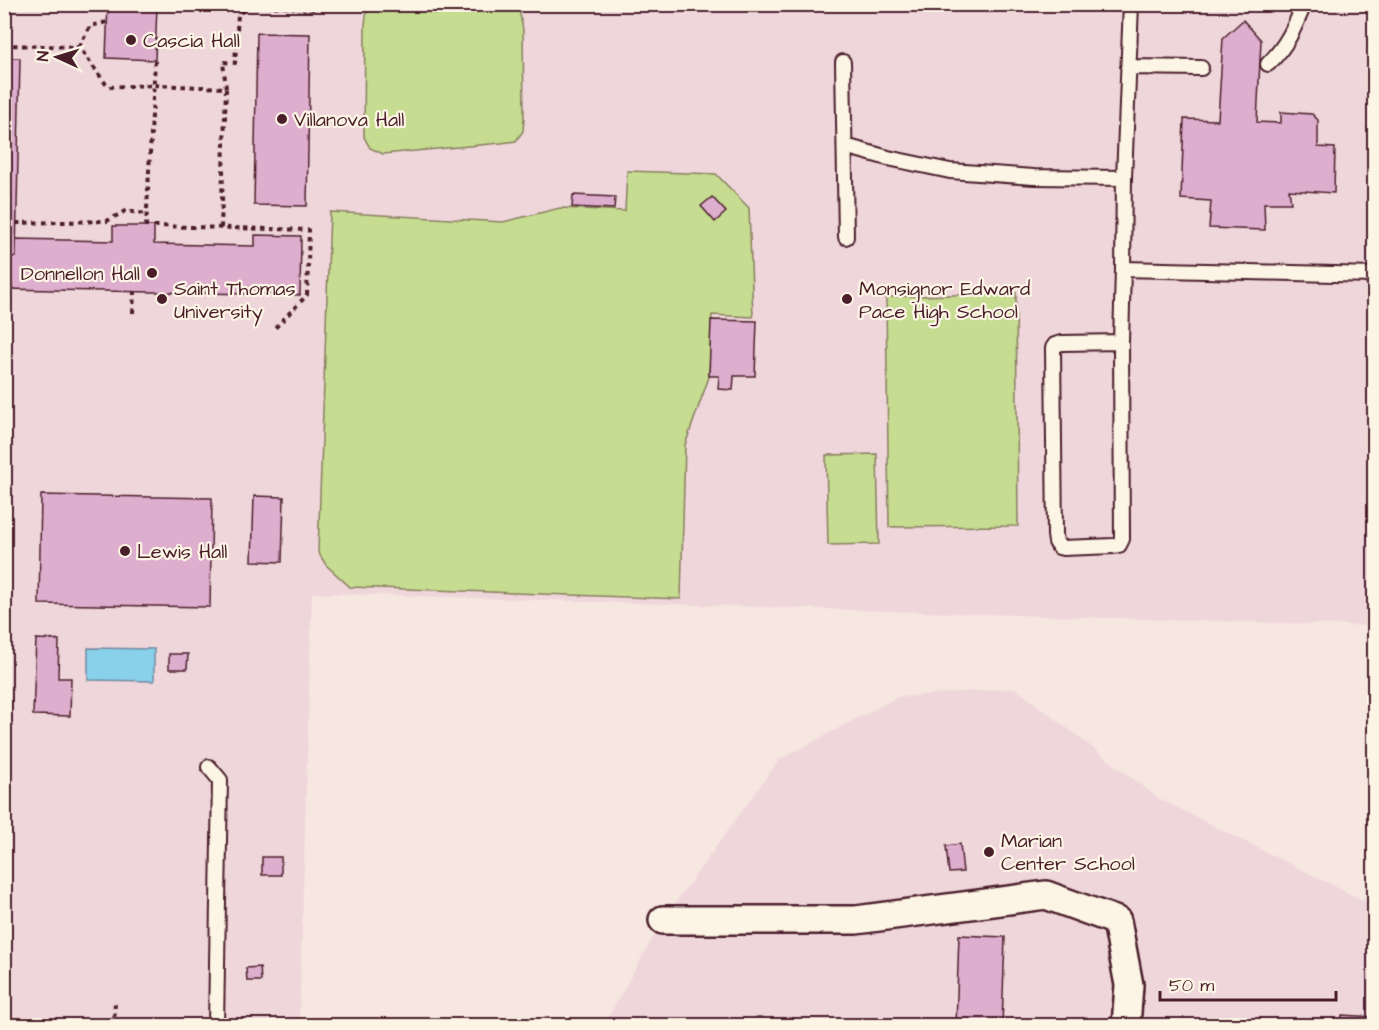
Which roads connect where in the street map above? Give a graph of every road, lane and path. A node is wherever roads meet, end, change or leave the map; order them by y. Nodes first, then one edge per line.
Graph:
1 (318, 4) edge
2 (1131, 4) edge
3 (1304, 4) edge
4 (107, 22) dead end
5 (4, 45) edge
6 (79, 47) junction
7 (155, 60) dead end
8 (843, 62) dead end
9 (1268, 64) dead end
10 (1128, 67) junction
11 (1201, 68) dead end
12 (153, 85) junction
13 (226, 87) junction
14 (844, 146) junction
15 (1124, 178) junction
16 (147, 214) junction
17 (16, 224) dead end
18 (154, 226) dead end
19 (146, 227) dead end
20 (221, 228) junction
21 (846, 237) dead end
22 (1123, 269) junction
23 (1374, 275) edge
24 (134, 292) dead end
25 (133, 313) dead end
26 (273, 330) dead end
27 (1121, 342) junction
28 (209, 767) dead end
29 (663, 920) dead end
30 (115, 1001) dead end
31 (114, 1026) edge
32 (216, 1026) edge
33 (1126, 1026) edge

1 - 13 path
2 - 10 lane
3 - 9 lane
4 - 6 path
5 - 6 path
6 - 12 path
7 - 12 path
8 - 14 lane
10 - 11 lane
10 - 15 lane
12 - 13 path
12 - 16 path
13 - 20 path
14 - 15 lane
14 - 21 lane
15 - 22 lane
16 - 17 path
16 - 19 path
18 - 20 path
20 - 26 path
22 - 23 lane
22 - 27 lane
24 - 25 path
27 - 27 lane
28 - 32 lane
29 - 33 street
30 - 31 path

